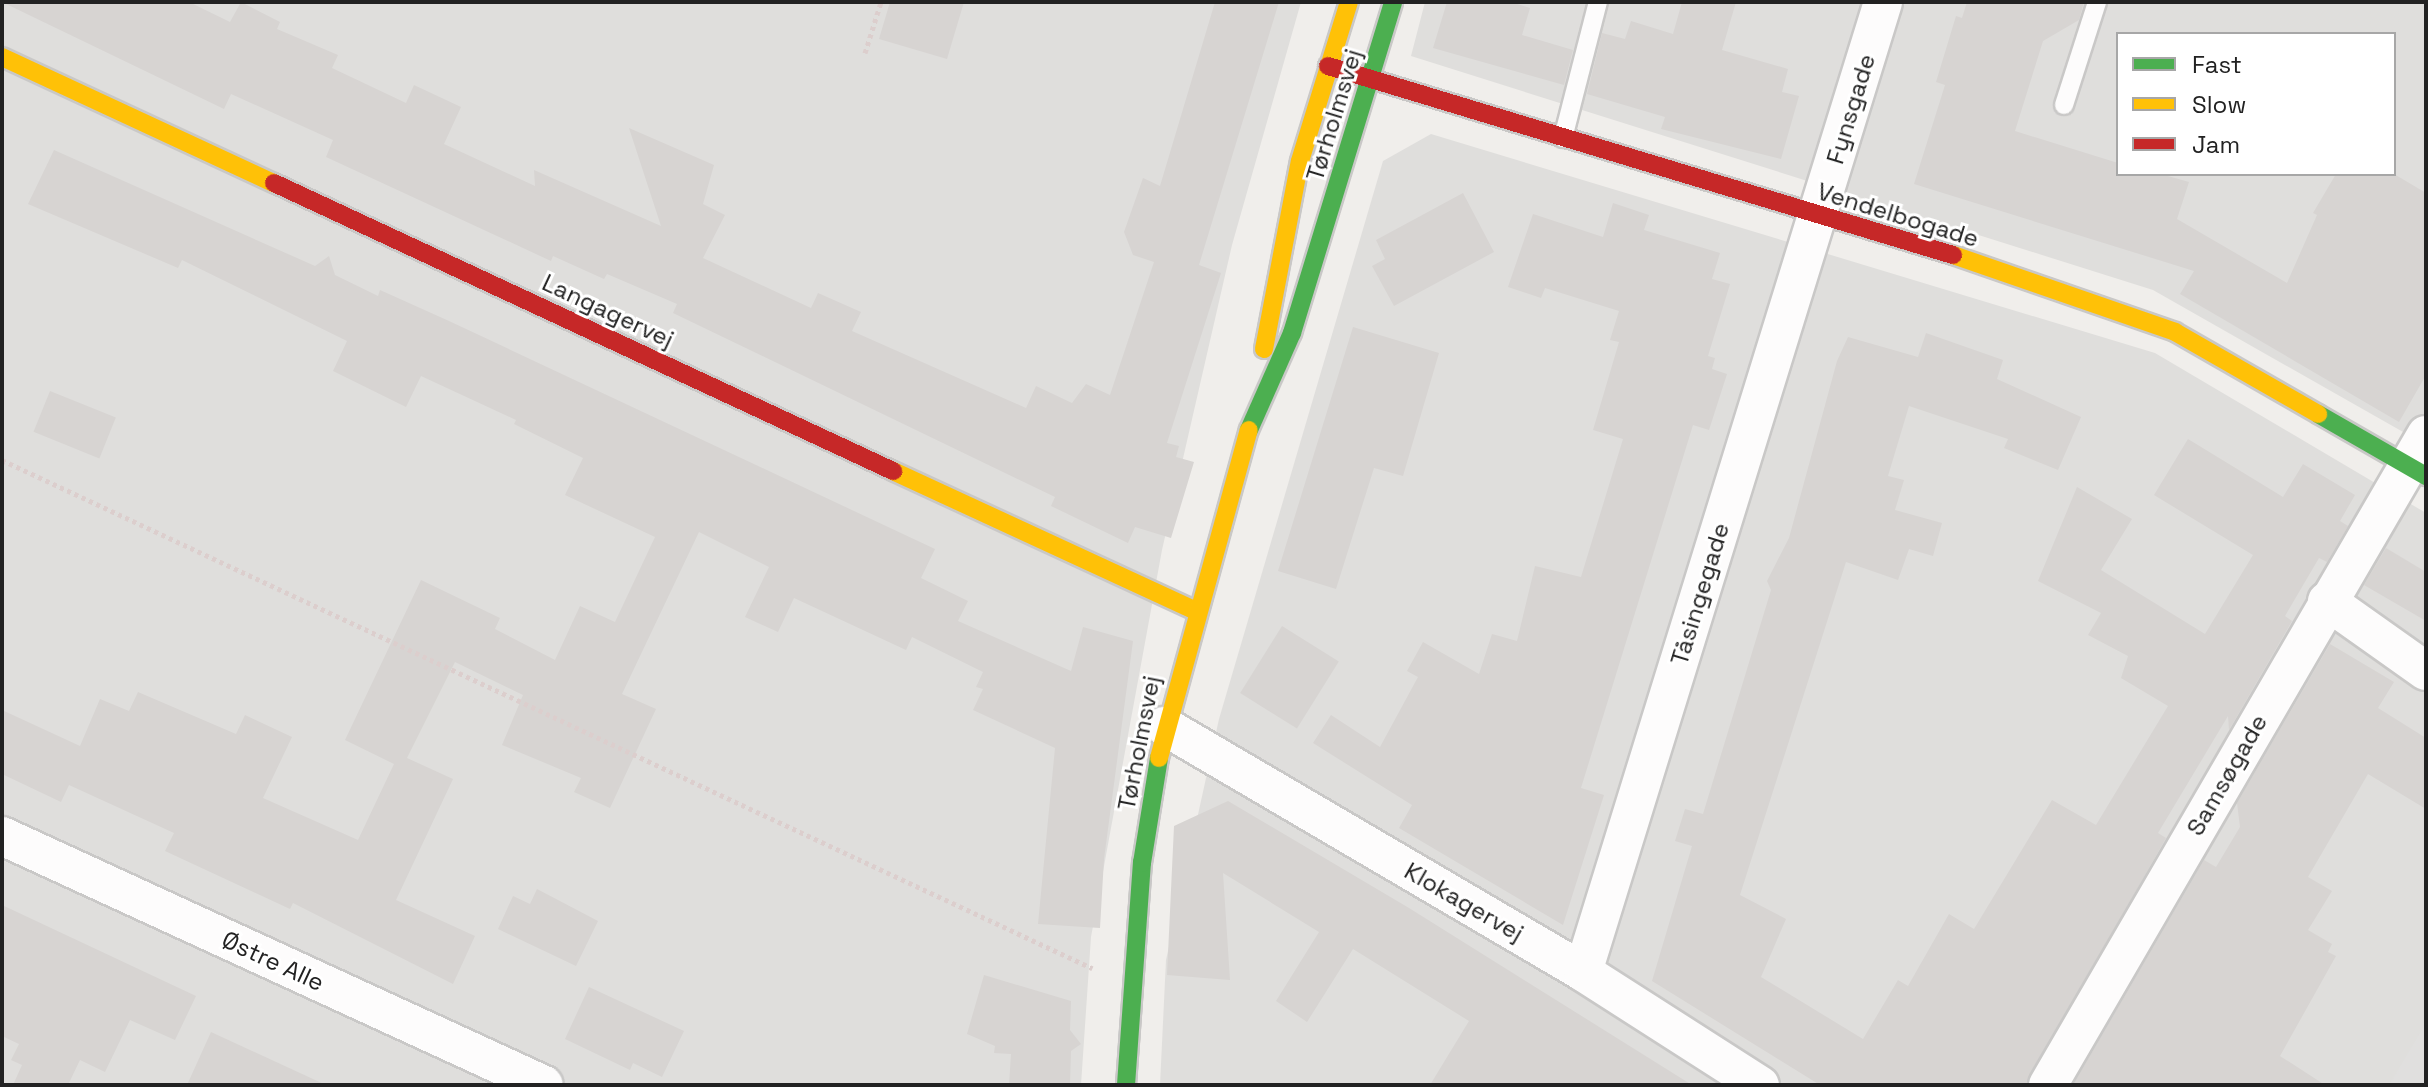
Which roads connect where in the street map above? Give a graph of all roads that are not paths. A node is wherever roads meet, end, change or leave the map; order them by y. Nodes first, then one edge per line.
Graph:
1 (1349, 2) edge
2 (1393, 2) edge
3 (1598, 2) edge
4 (1883, 2) edge
5 (2097, 2) edge
6 (2, 57) edge
7 (1328, 66) junction
8 (1369, 79) junction
9 (2064, 105) dead end
10 (1563, 138) junction
11 (1818, 216) junction
12 (1252, 421) junction
13 (2420, 459) edge
14 (2327, 601) junction
15 (1194, 610) junction
16 (2426, 671) edge
17 (1164, 726) junction
18 (2, 836) edge
19 (1583, 972) junction
20 (544, 1085) edge
21 (1126, 1085) edge
22 (1760, 1085) edge
23 (2048, 1085) edge

1 - 7 street, Tørholmsvej
2 - 8 street, Tørholmsvej
3 - 10 lane
4 - 11 street, Fynsgade
5 - 9 lane
6 - 15 street, Langagervej
7 - 8 street, Vendelbogade
7 - 12 street, Tørholmsvej
8 - 10 street, Vendelbogade
8 - 12 street, Tørholmsvej
10 - 11 street, Vendelbogade
11 - 13 street, Vendelbogade
11 - 19 street, Tåsingegade
12 - 15 street, Tørholmsvej
13 - 14 street, Samsøgade
14 - 16 street
14 - 23 street, Samsøgade
15 - 17 street, Tørholmsvej
17 - 19 street, Klokagervej
17 - 21 street, Tørholmsvej
18 - 20 street, Østre Alle
19 - 22 street, Klokagervej

